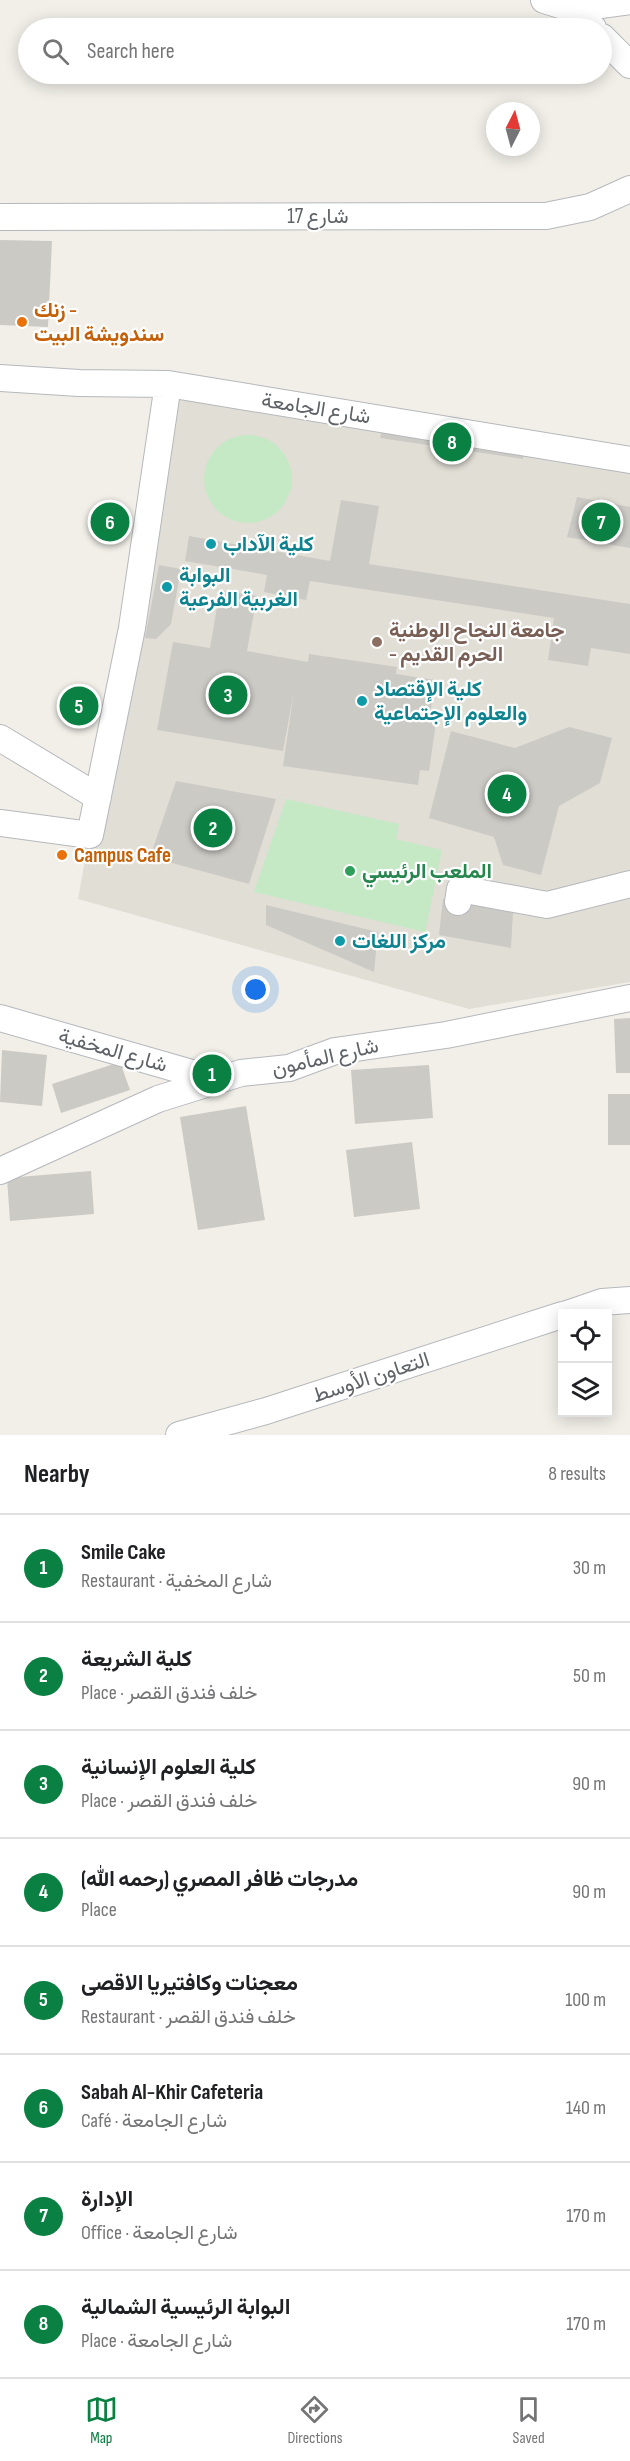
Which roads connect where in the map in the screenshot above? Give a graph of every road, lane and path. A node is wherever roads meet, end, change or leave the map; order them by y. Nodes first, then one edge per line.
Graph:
1 (544, 0) edge
2 (630, 1) edge
3 (573, 9) junction
4 (582, 18) edge
5 (612, 47) edge
6 (630, 65) edge
7 (630, 189) edge
8 (0, 217) edge
9 (0, 378) edge
10 (168, 384) junction
11 (630, 460) edge
12 (0, 738) edge
13 (98, 797) junction
14 (0, 823) edge
15 (630, 884) edge
16 (458, 902) dead end
17 (630, 998) edge
18 (0, 1018) edge
19 (263, 1072) junction
20 (0, 1171) edge
21 (630, 1300) edge
22 (580, 1309) edge
23 (558, 1316) edge
24 (179, 1435) edge

1 - 3 street
2 - 3 street
3 - 4 street
5 - 6 street
7 - 8 street, شارع 17
9 - 10 street, شارع الجامعة
10 - 11 street, شارع الجامعة
10 - 13 street
12 - 13 street
13 - 14 street
15 - 16 street
17 - 19 street, شارع المأمون
18 - 19 street, شارع المخفية
19 - 20 street, شارع المأمون
21 - 22 street, التعاون الأوسط
23 - 24 street, التعاون الأوسط

